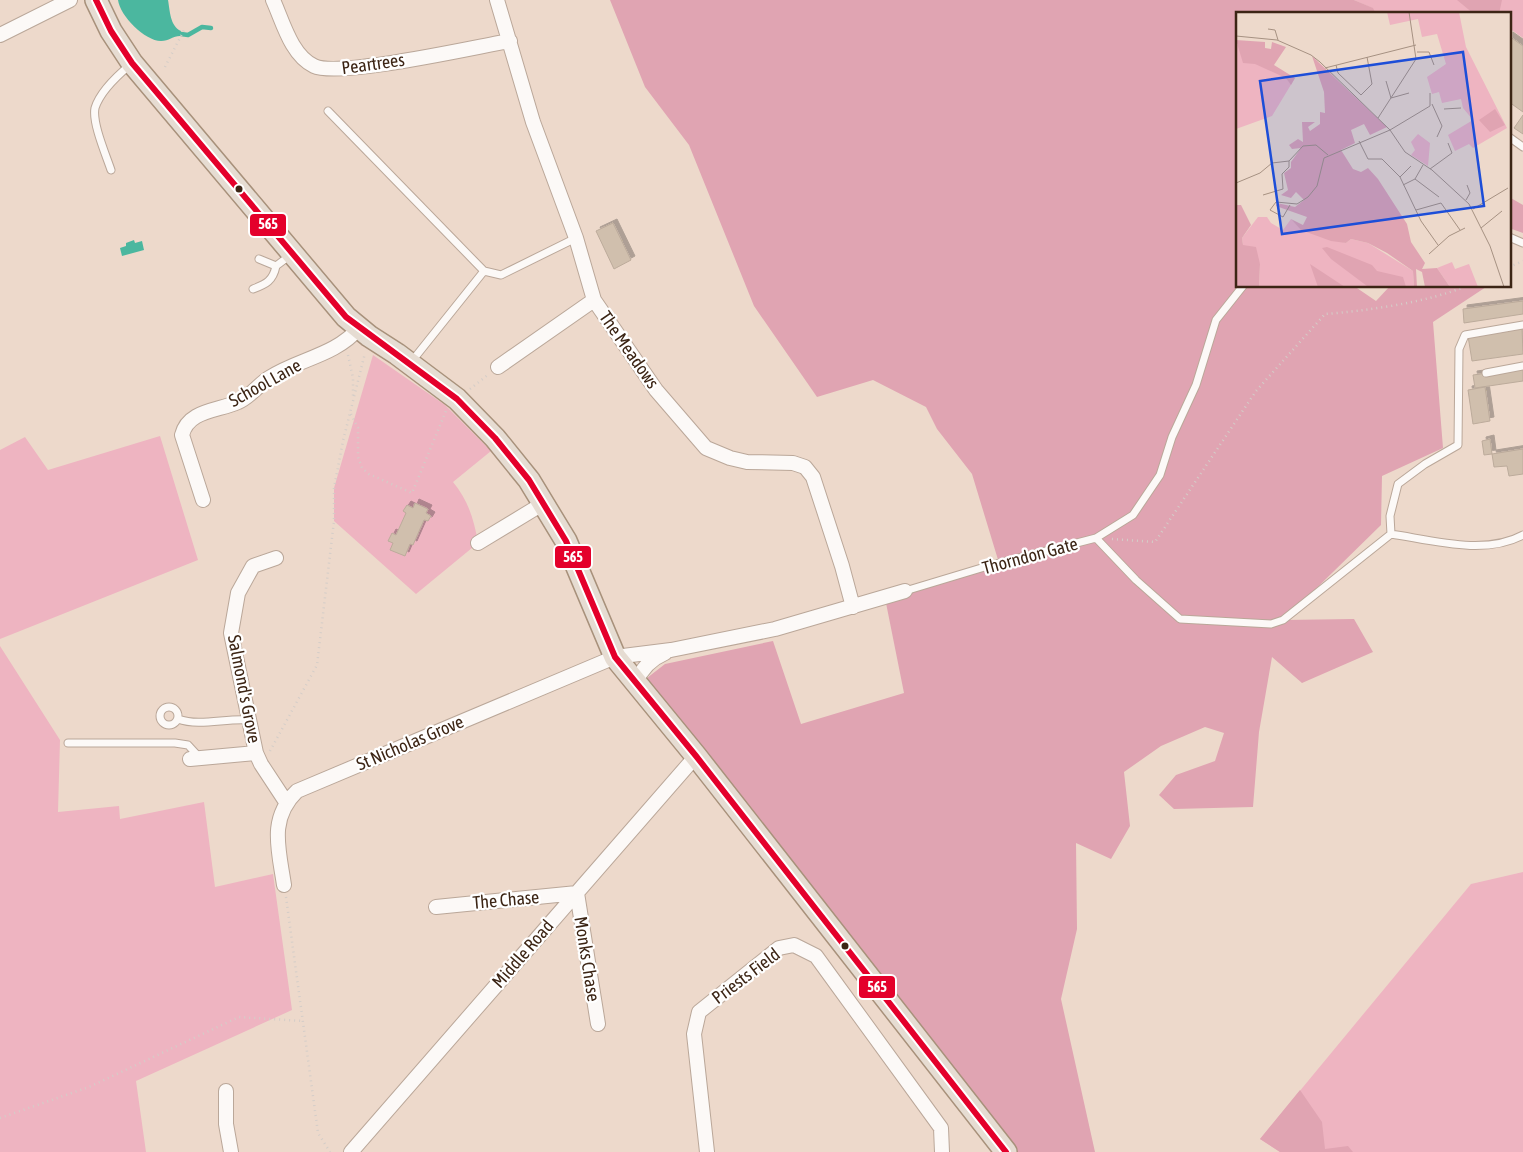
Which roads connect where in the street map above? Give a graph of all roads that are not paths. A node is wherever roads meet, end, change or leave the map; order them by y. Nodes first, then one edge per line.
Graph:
1 (70, 0) edge
2 (96, 0) edge
3 (273, 0) edge
4 (497, 0) edge
5 (0, 35) edge
6 (510, 41) junction
7 (132, 63) junction
8 (328, 111) dead end
9 (1510, 138) edge
10 (1523, 147) edge
11 (110, 170) dead end
12 (1510, 237) edge
13 (576, 238) junction
14 (1523, 242) edge
15 (259, 259) dead end
16 (284, 260) junction
17 (484, 271) junction
18 (1240, 288) edge
19 (252, 289) dead end
20 (594, 300) junction
21 (1523, 325) edge
22 (364, 332) junction
23 (410, 363) junction
24 (1523, 366) edge
25 (498, 367) road end
26 (1486, 372) dead end
27 (203, 500) dead end
28 (544, 503) junction
29 (1391, 534) junction
30 (1523, 535) edge
31 (1096, 538) junction
32 (478, 543) dead end
33 (276, 558) dead end
34 (905, 591) joint
35 (854, 607) junction
36 (670, 650) junction
37 (615, 656) junction
38 (636, 682) junction
39 (178, 719) dead end
40 (249, 720) junction
41 (68, 742) dead end
42 (256, 753) junction
43 (696, 756) junction
44 (195, 759) joint
45 (286, 802) junction
46 (284, 885) road end
47 (577, 893) junction
48 (436, 906) dead end
49 (598, 1024) dead end
50 (226, 1091) dead end
51 (231, 1152) edge
52 (351, 1152) edge
53 (707, 1152) edge
54 (942, 1152) edge
55 (1006, 1152) edge

1 - 5 street
2 - 7 main road
3 - 6 street, Peartrees
4 - 6 street, The Meadows
6 - 13 street, The Meadows
7 - 11 lane
7 - 16 main road
8 - 17 lane
9 - 10 lane
12 - 14 lane
13 - 17 lane
13 - 20 street, The Meadows
15 - 16 lane
16 - 19 lane
16 - 22 main road
17 - 23 lane
18 - 31 lane
20 - 25 street
20 - 35 street, The Meadows
21 - 29 lane
22 - 23 main road
22 - 27 street, School Lane
23 - 28 main road
24 - 26 lane
28 - 32 street
28 - 37 main road
29 - 30 lane
29 - 31 lane, Thorndon Gate
31 - 34 lane, Thorndon Gate
33 - 40 street, Salmond's Grove
34 - 35 street, Thorndon Gate
35 - 36 street, Thorndon Gate
36 - 37 street, Thorndon Gate
36 - 38 street
37 - 38 main road
37 - 45 street, St Nicholas Grove
38 - 43 main road
39 - 40 lane
40 - 42 street, Salmond's Grove
41 - 44 lane
42 - 44 street
42 - 45 street, Salmond's Grove
43 - 47 street, Middle Road
43 - 55 main road
45 - 46 street
47 - 48 street, The Chase
47 - 49 street, Monks Chase
47 - 52 street, Middle Road
50 - 51 street
53 - 54 street, Priests Field

